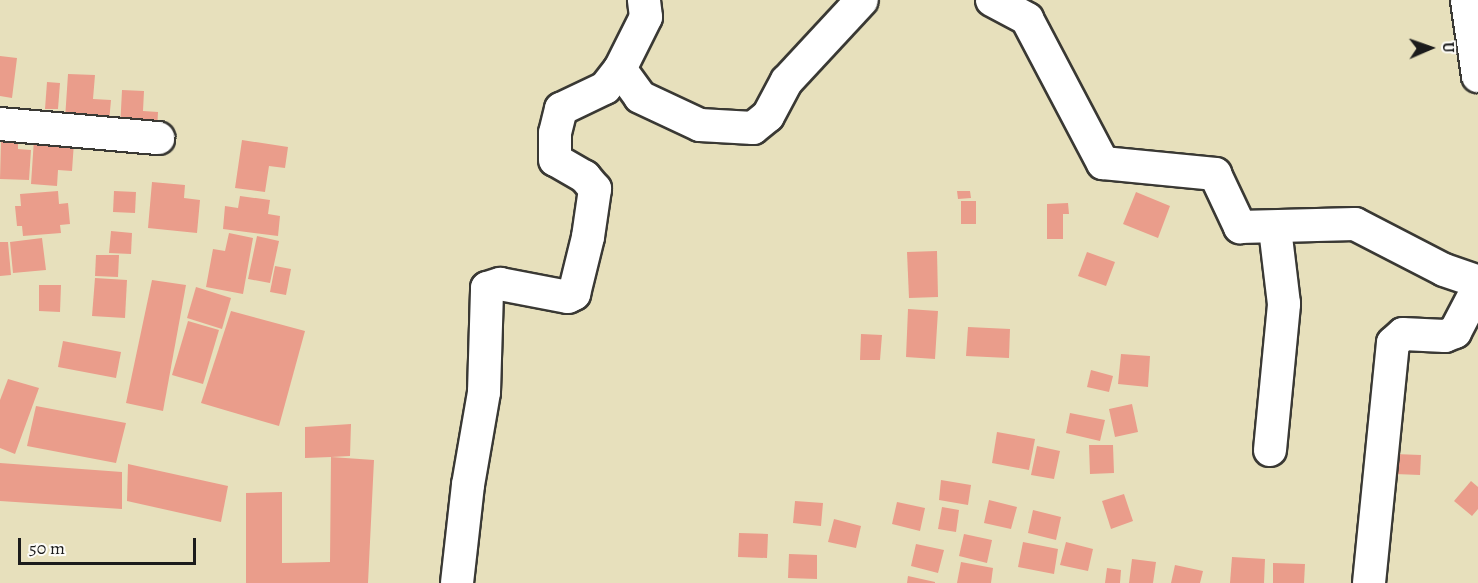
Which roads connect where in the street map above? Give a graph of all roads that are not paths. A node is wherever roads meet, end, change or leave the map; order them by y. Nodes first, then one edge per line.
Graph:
1 (644, 0) edge
2 (862, 0) edge
3 (992, 0) edge
4 (1467, 0) edge
5 (620, 69) junction
6 (1478, 76) edge
7 (0, 124) edge
8 (158, 138) dead end
9 (1275, 229) junction
10 (1478, 282) edge
11 (1478, 288) edge
12 (1270, 450) dead end
13 (458, 583) edge
14 (1369, 583) edge

1 - 5 street
2 - 5 street
3 - 9 street
4 - 6 street
5 - 13 street
7 - 8 street
9 - 10 street
9 - 12 street
11 - 14 street

